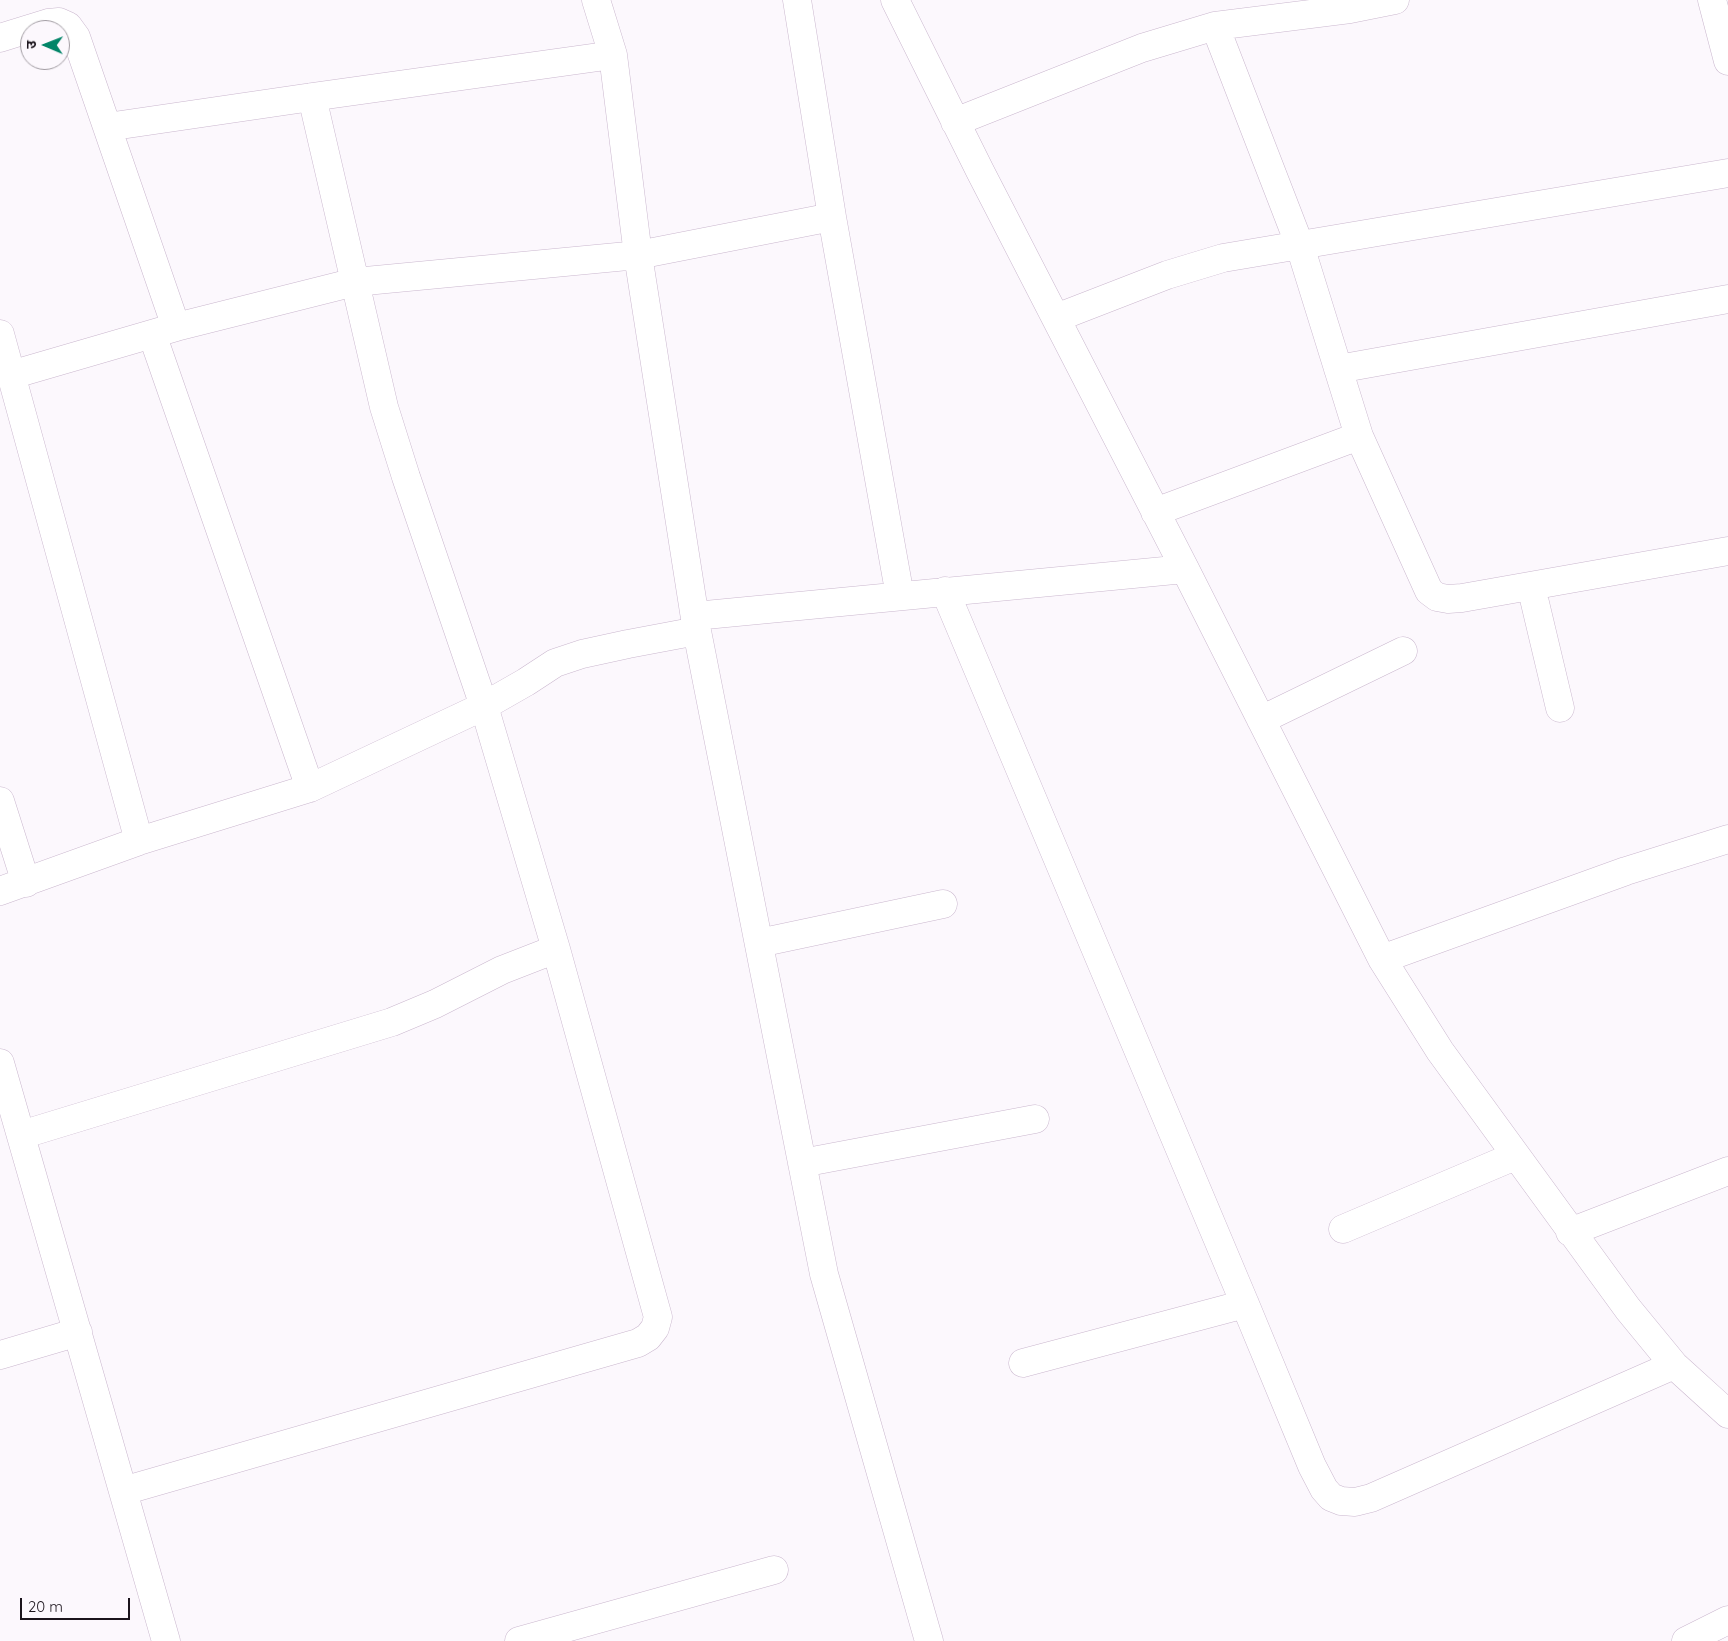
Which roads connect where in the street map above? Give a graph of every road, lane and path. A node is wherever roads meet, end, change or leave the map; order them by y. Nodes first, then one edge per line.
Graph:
1 (596, 0) edge
2 (797, 0) edge
3 (895, 0) edge
4 (1395, 0) edge
5 (1712, 0) edge
6 (1349, 4) edge
7 (1215, 26) junction
8 (0, 38) edge
9 (613, 55) junction
10 (1728, 60) edge
11 (312, 97) junction
12 (955, 122) junction
13 (107, 128) junction
14 (1728, 173) edge
15 (832, 217) junction
16 (1300, 246) junction
17 (638, 255) junction
18 (355, 282) junction
19 (1728, 299) edge
20 (1056, 318) junction
21 (164, 330) junction
22 (0, 334) edge
23 (1338, 370) junction
24 (11, 374) junction
25 (1358, 436) junction
26 (1155, 512) junction
27 (1728, 551) edge
28 (1185, 569) junction
29 (1531, 586) junction
30 (945, 591) junction
31 (900, 596) junction
32 (696, 624) junction
33 (1402, 651) dead end
34 (484, 706) junction
35 (1560, 708) dead end
36 (1261, 720) junction
37 (310, 788) junction
38 (0, 801) edge
39 (1728, 838) edge
40 (139, 841) junction
41 (26, 883) junction
42 (0, 892) edge
43 (943, 904) dead end
44 (758, 943) junction
45 (556, 950) junction
46 (1382, 959) junction
47 (0, 1063) edge
48 (1035, 1119) dead end
49 (21, 1135) junction
50 (1515, 1156) junction
51 (802, 1163) junction
52 (1728, 1171) edge
53 (1343, 1229) dead end
54 (1570, 1232) junction
55 (1245, 1304) junction
56 (78, 1332) junction
57 (0, 1355) edge
58 (1023, 1363) dead end
59 (1674, 1366) junction
60 (1728, 1414) edge
61 (123, 1491) junction
62 (774, 1570) dead end
63 (1728, 1620) edge
64 (166, 1641) edge
65 (519, 1641) edge
66 (929, 1641) edge
67 (1686, 1641) edge

1 - 9 street
2 - 15 street
3 - 12 street
4 - 6 street
5 - 10 street
6 - 7 street
7 - 12 street
7 - 16 street
8 - 13 street
9 - 11 street
9 - 17 street
11 - 13 street
11 - 18 street
12 - 20 street
13 - 21 street
14 - 16 street
15 - 17 street
15 - 31 street
16 - 20 street
16 - 23 street
17 - 18 street
17 - 32 street
18 - 21 street
18 - 34 street
19 - 23 street
20 - 26 street
21 - 24 street
21 - 37 street
22 - 24 street
23 - 25 street
24 - 40 street
25 - 26 street
25 - 29 street
26 - 28 street
27 - 29 street
28 - 30 street
28 - 36 street
29 - 35 street
30 - 31 street
30 - 55 street
31 - 32 street
32 - 34 street
32 - 44 street
33 - 36 street
34 - 37 street
34 - 45 street
36 - 46 street
37 - 40 street
38 - 41 street
39 - 46 street
40 - 41 street
41 - 42 street
43 - 44 street
44 - 51 street
45 - 49 street
45 - 61 street
46 - 50 street
47 - 49 street
48 - 51 street
49 - 56 street
50 - 53 street
50 - 54 street
51 - 66 street
52 - 54 street
54 - 59 street
55 - 58 street
55 - 59 street
56 - 57 street
56 - 61 street
59 - 60 street
61 - 64 street
62 - 65 street
63 - 67 street

